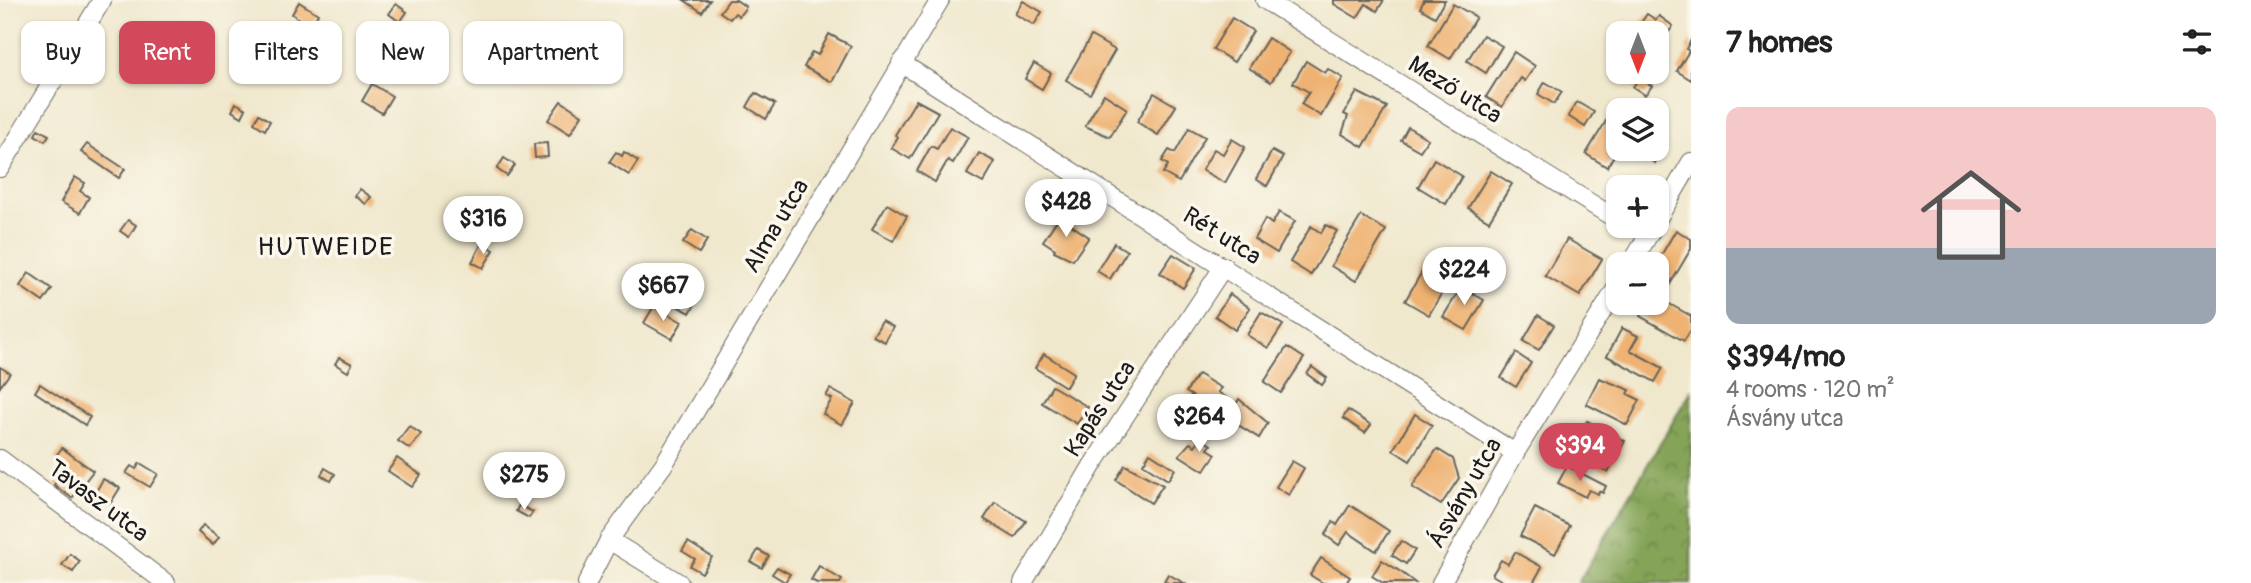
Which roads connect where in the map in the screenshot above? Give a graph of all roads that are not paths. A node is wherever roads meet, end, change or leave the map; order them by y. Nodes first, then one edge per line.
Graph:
1 (102, 0) edge
2 (940, 0) edge
3 (1265, 0) edge
4 (901, 63) junction
5 (1691, 162) edge
6 (0, 168) edge
7 (1669, 200) edge
8 (1606, 213) edge
9 (1224, 266) junction
10 (1606, 305) edge
11 (1515, 453) junction
12 (0, 459) edge
13 (609, 540) junction
14 (166, 583) edge
15 (587, 583) edge
16 (679, 583) edge
17 (1023, 583) edge
18 (1441, 583) edge

1 - 6 street
2 - 4 street, Alma utca
3 - 8 street, Mező utca
4 - 9 street, Rét utca
4 - 13 street, Alma utca
5 - 7 street
9 - 11 street, Rét utca
9 - 17 street, Kapás utca
10 - 11 street, Ásvány utca
11 - 18 street, Ásvány utca
12 - 14 street, Tavasz utca
13 - 15 street, Alma utca
13 - 16 street

